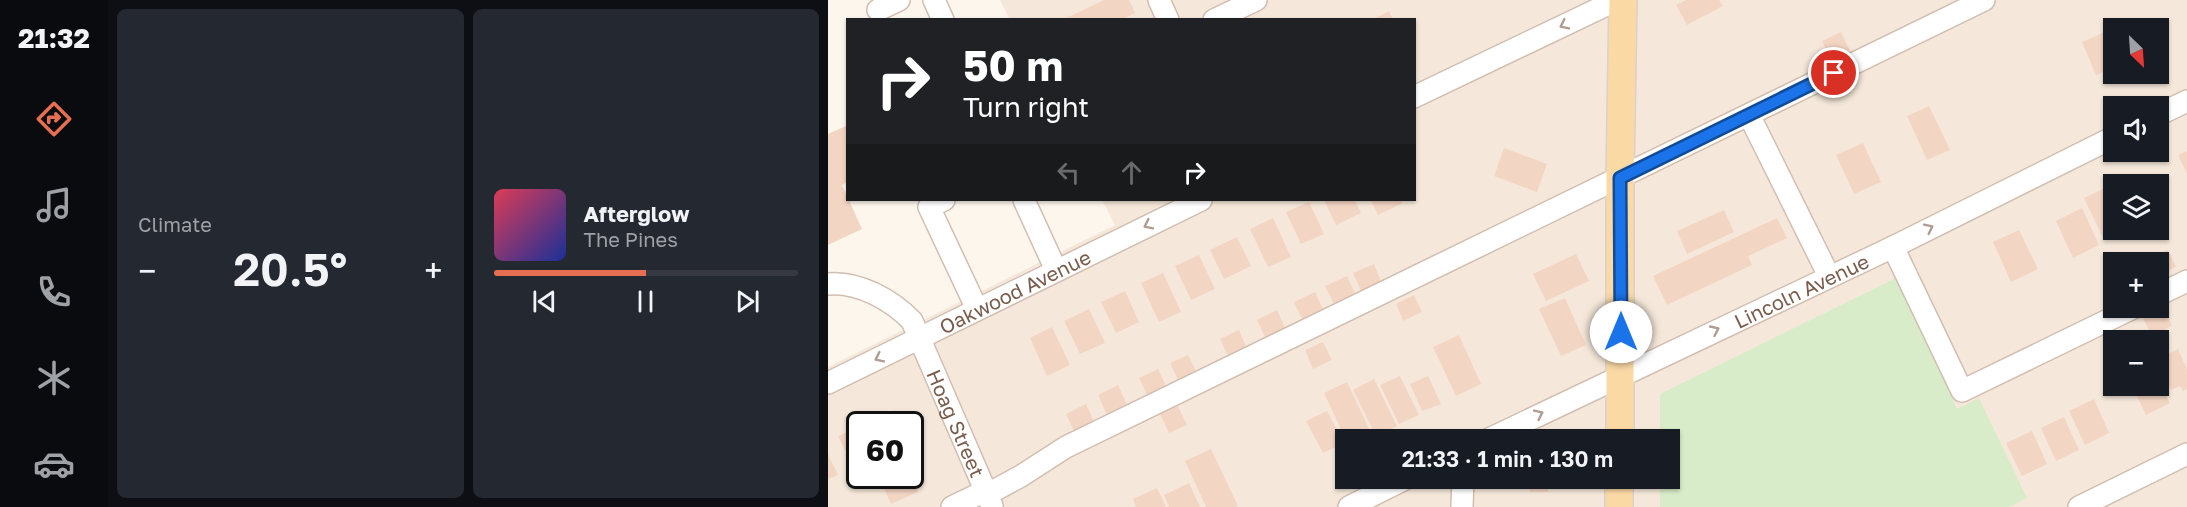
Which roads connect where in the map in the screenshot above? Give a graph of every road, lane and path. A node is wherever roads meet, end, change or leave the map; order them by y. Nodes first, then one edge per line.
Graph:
1 (899, 0) edge
2 (934, 0) edge
3 (1159, 0) edge
4 (1256, 0) edge
5 (1617, 0) edge
6 (1623, 0) edge
7 (1984, 0) edge
8 (878, 10) dead end
9 (942, 18) edge
10 (1167, 18) edge
11 (1218, 18) edge
12 (1416, 96) edge
13 (2187, 100) edge
14 (2169, 109) edge
15 (1749, 115) junction
16 (2103, 142) edge
17 (1620, 178) junction
18 (1024, 201) edge
19 (1199, 201) edge
20 (933, 202) edge
21 (1893, 247) junction
22 (1056, 270) junction
23 (1829, 276) junction
24 (2187, 281) edge
25 (828, 284) edge
26 (2169, 290) edge
27 (977, 309) junction
28 (2112, 318) edge
29 (920, 339) junction
30 (1621, 375) junction
31 (828, 383) edge
32 (1510, 429) edge
33 (1620, 429) edge
34 (2187, 454) edge
35 (1385, 489) edge
36 (1463, 489) edge
37 (1619, 489) edge
38 (988, 497) edge
39 (952, 507) edge
40 (1348, 507) edge
41 (1462, 507) edge
42 (1619, 507) edge
43 (2079, 507) edge

1 - 8 street
2 - 9 street
3 - 10 street
4 - 11 street
5 -> 12 street
6 - 17 main road
7 - 15 street
13 - 14 street
15 - 17 street
15 - 23 street
21 -> 16 street, Lincoln Avenue
17 - 30 main road
17 - 38 street
18 - 22 street
19 -> 22 street, Oakwood Avenue
20 - 27 street
21 - 23 street, Lincoln Avenue
21 - 28 street
22 - 27 street, Oakwood Avenue
30 -> 23 street, Lincoln Avenue
24 - 26 street
25 - 29 street, Hoag Street
27 - 29 street, Oakwood Avenue
29 -> 31 street, Oakwood Avenue
29 - 38 street, Hoag Street
32 -> 30 street, Lincoln Avenue
30 - 33 main road
34 - 43 street
35 - 40 street
36 - 41 street
37 - 42 main road
38 - 39 street

